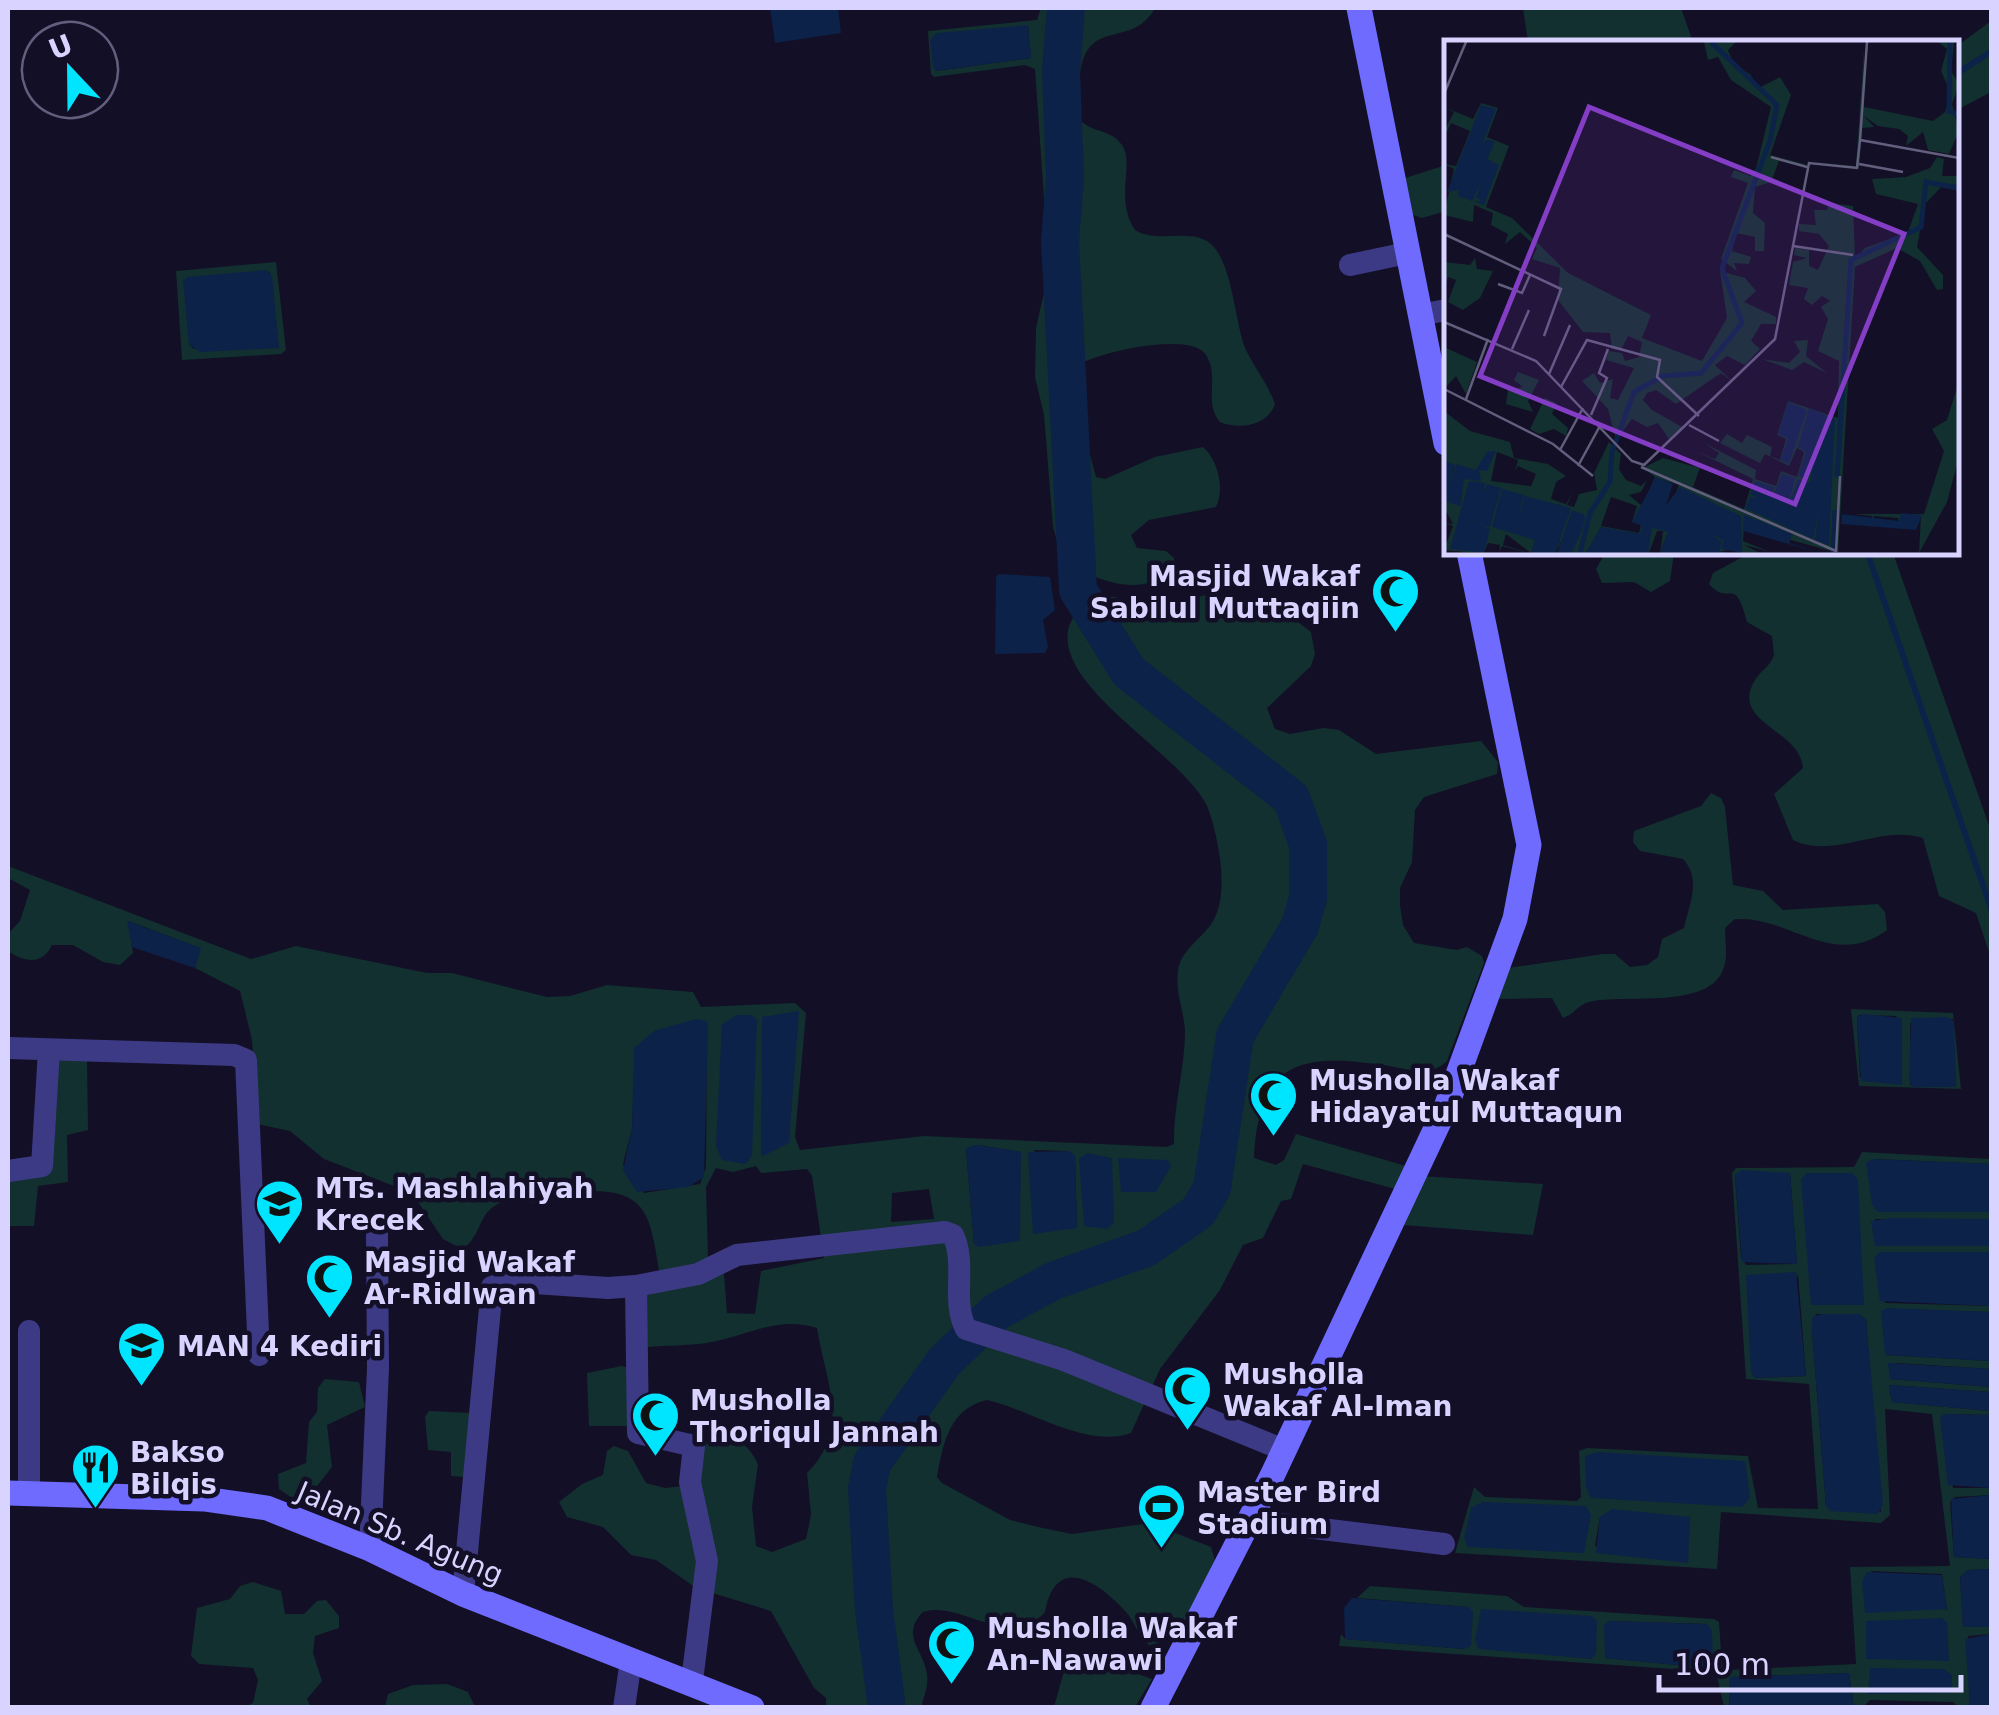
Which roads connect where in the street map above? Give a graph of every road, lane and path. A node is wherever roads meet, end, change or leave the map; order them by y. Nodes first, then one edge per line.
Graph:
1 (1358, 8) edge
2 (1407, 252) junction
3 (1350, 266) dead end
4 (1444, 310) edge
5 (1420, 315) junction
6 (1444, 433) edge
7 (1470, 555) edge
8 (8, 1048) edge
9 (48, 1050) junction
10 (8, 1172) edge
11 (377, 1234) dead end
12 (636, 1286) junction
13 (29, 1331) dead end
14 (258, 1355) dead end
15 (1284, 1450) junction
16 (18, 1494) edge
17 (1249, 1520) junction
18 (1444, 1544) dead end
19 (370, 1549) junction
20 (462, 1594) junction
21 (631, 1660) junction
22 (692, 1681) junction
23 (624, 1708) edge
24 (752, 1708) edge
25 (1153, 1708) edge

1 - 2 street
2 - 3 street
2 - 5 street
4 - 5 street
5 - 6 street
7 - 15 street
8 - 9 street
9 - 10 street
9 - 14 street
11 - 19 street
12 - 15 street
12 - 20 street
12 - 22 street
13 - 16 street
15 - 17 street
16 - 19 street, Jalan Sb. Agung
17 - 18 street
17 - 25 street
19 - 20 street, Jalan Sb. Agung
20 - 21 street, Jalan Sb. Agung
21 - 22 street, Jalan Sb. Agung
21 - 23 street
22 - 24 street, Jalan Sb. Agung

